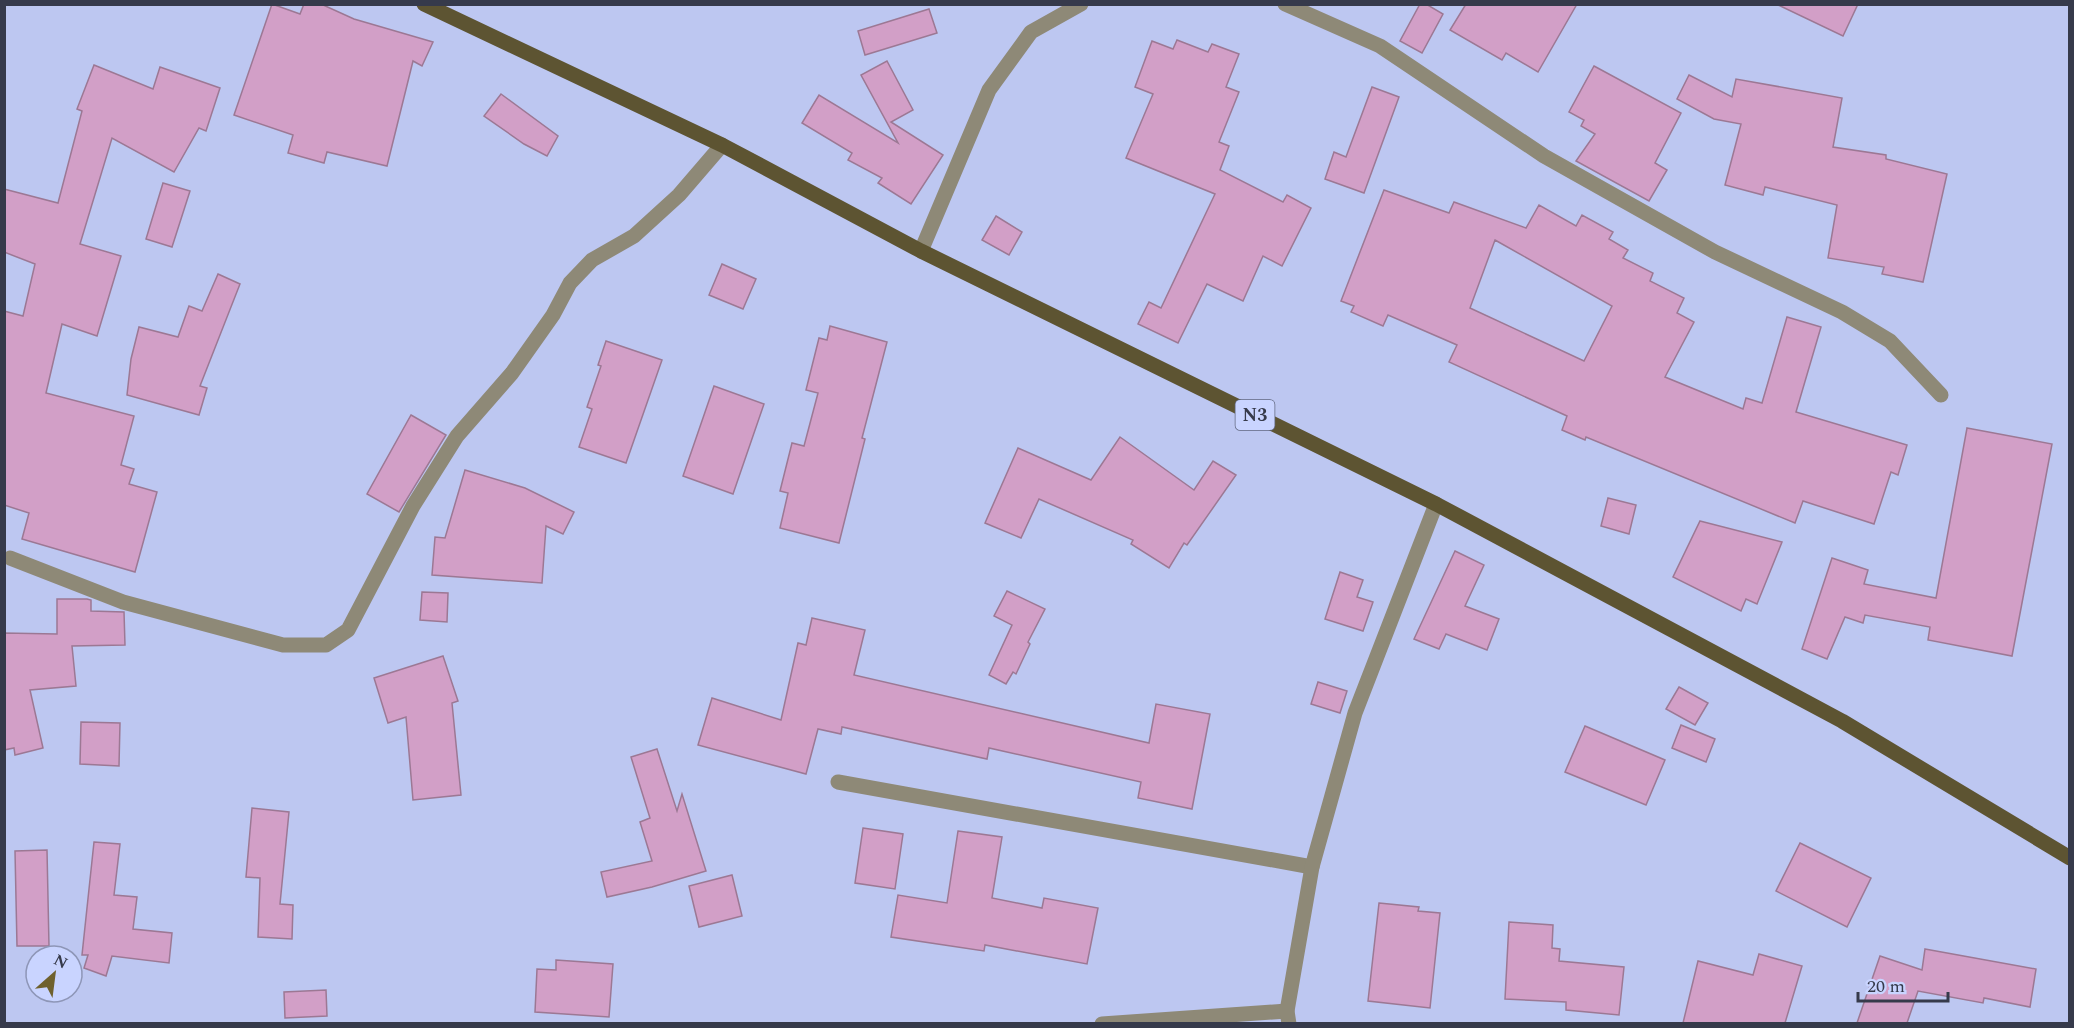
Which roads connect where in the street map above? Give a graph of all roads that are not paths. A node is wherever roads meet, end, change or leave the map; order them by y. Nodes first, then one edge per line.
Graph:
1 (424, 4) edge
2 (1081, 4) edge
3 (1285, 4) edge
4 (722, 145) junction
5 (921, 251) junction
6 (1941, 395) dead end
7 (1436, 504) junction
8 (10, 558) dead end
9 (838, 782) dead end
10 (2070, 858) edge
11 (1312, 867) junction
12 (1288, 1017) edge
13 (1102, 1023) edge

1 - 4 main road, N3
2 - 5 street
3 - 6 street
4 - 5 main road, N3
4 - 8 street
5 - 7 main road, N3
7 - 10 main road, N3
7 - 11 street
9 - 11 street
11 - 12 street
12 - 13 street

